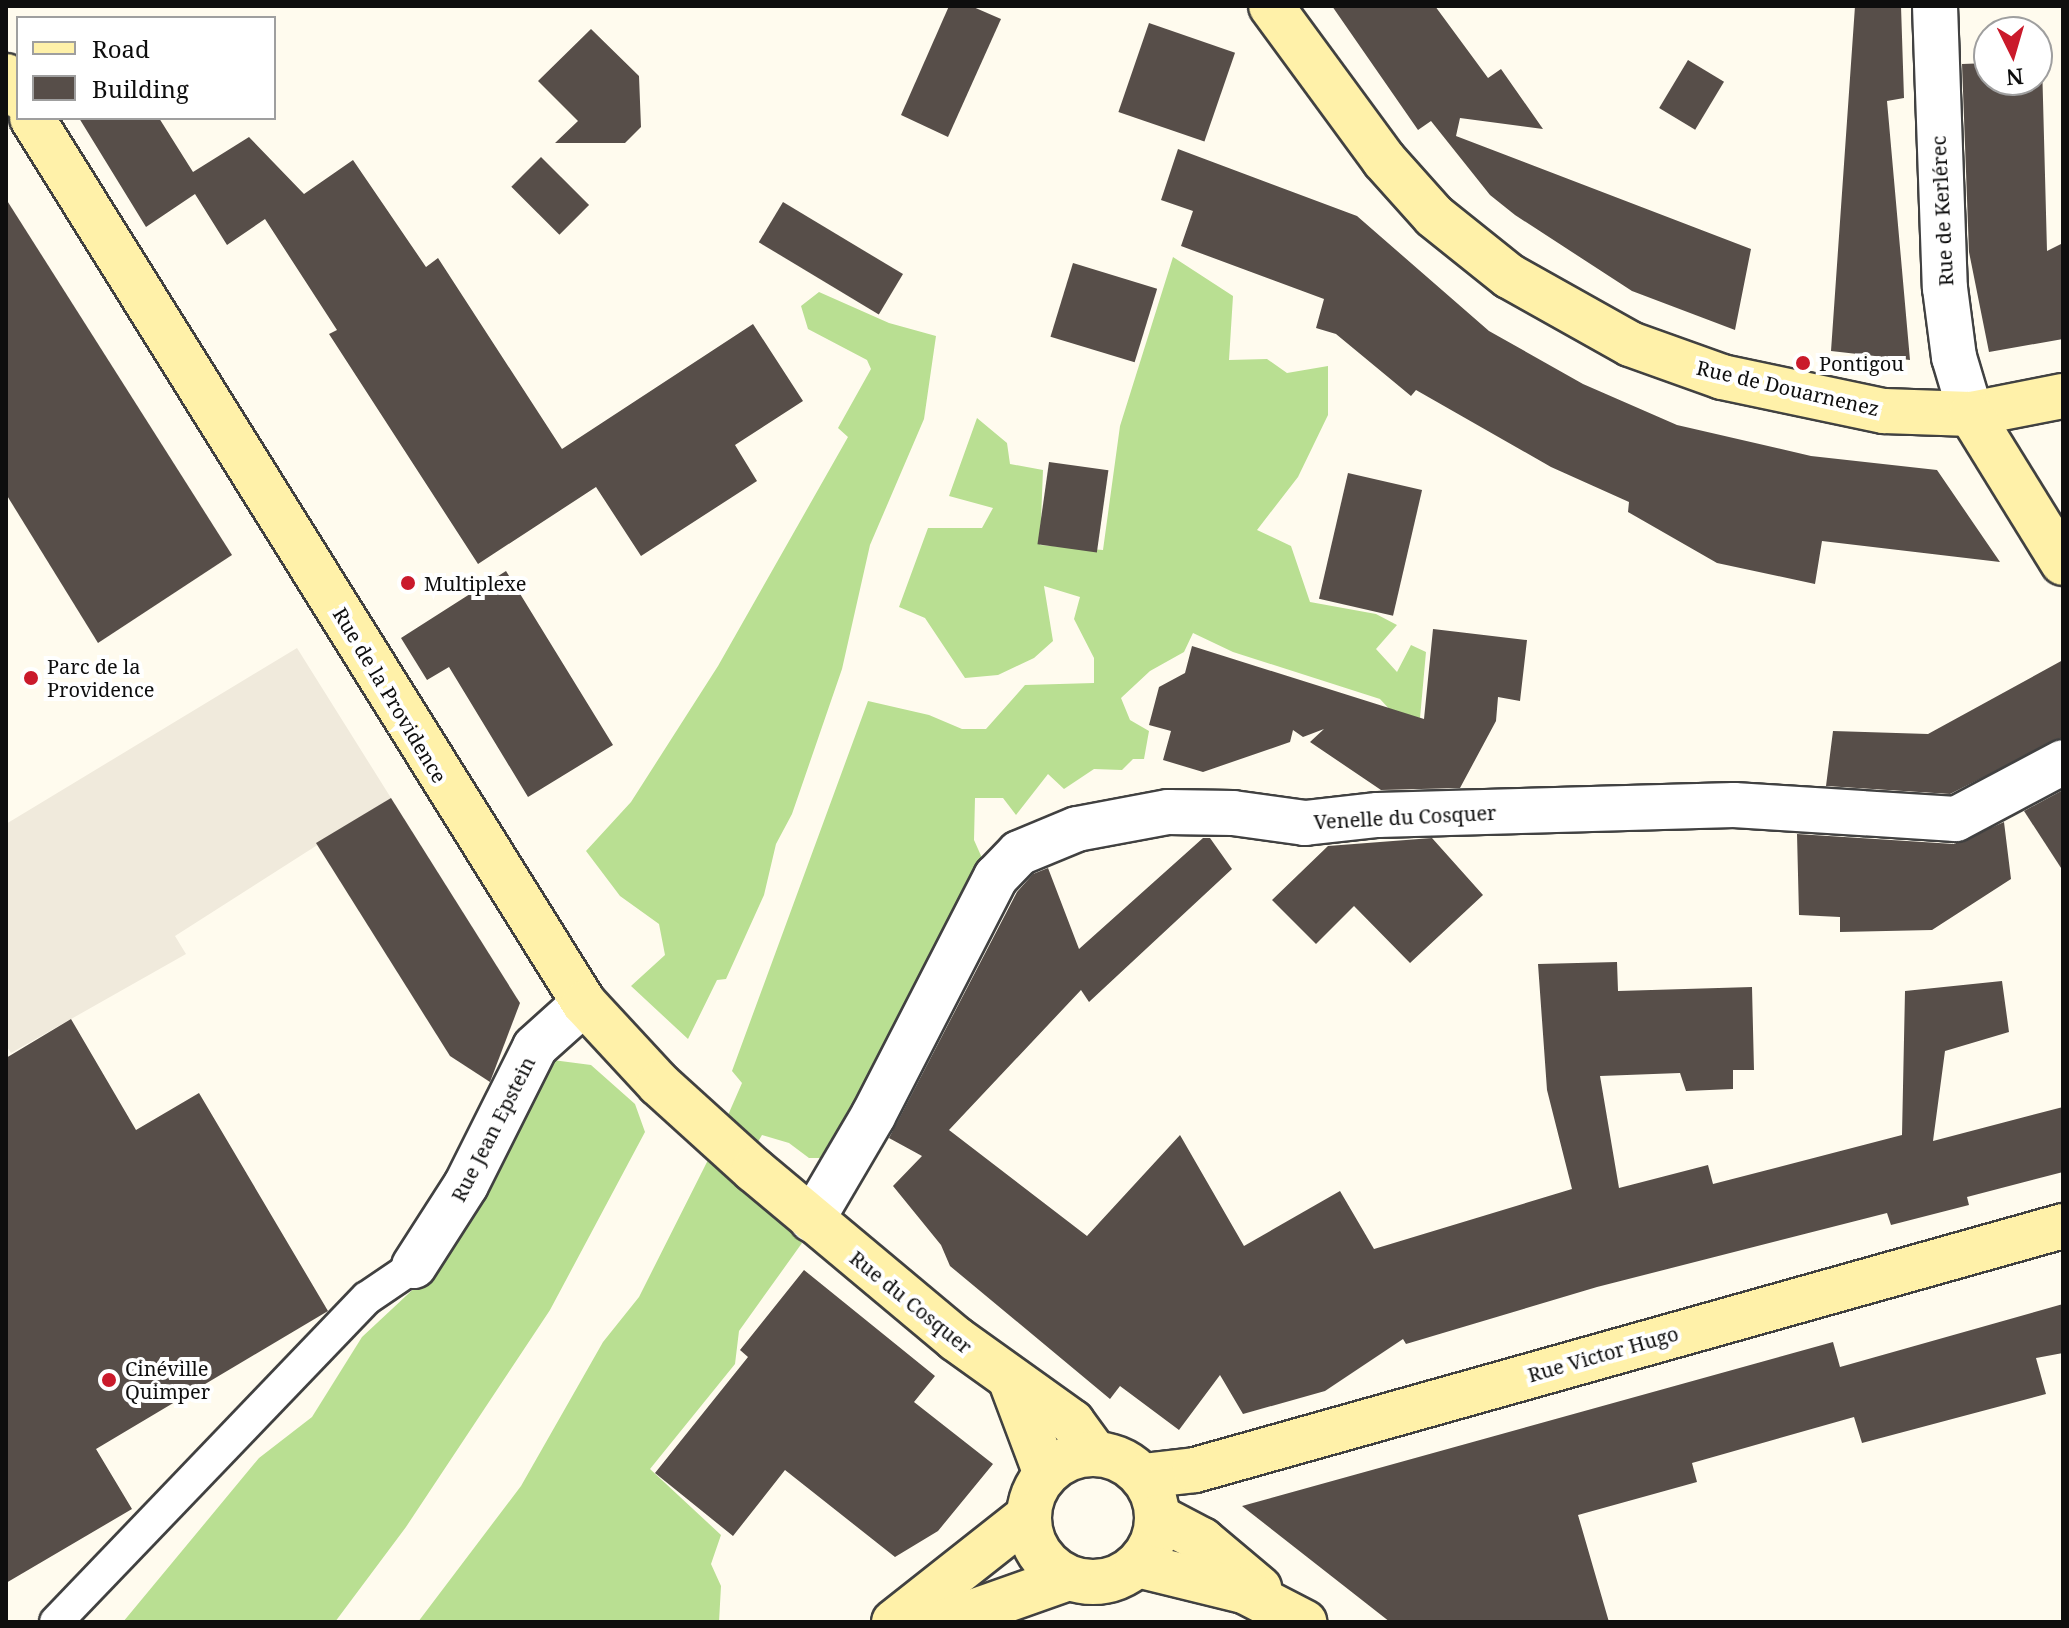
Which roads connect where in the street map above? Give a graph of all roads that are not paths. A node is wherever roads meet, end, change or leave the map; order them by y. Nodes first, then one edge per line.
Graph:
1 (1271, 6) edge
2 (1935, 6) edge
3 (33, 120) edge
4 (2063, 396) edge
5 (1971, 414) junction
6 (2063, 563) edge
7 (2063, 762) edge
8 (584, 1003) junction
9 (812, 1220) junction
10 (2063, 1226) edge
11 (414, 1266) joint
12 (1011, 1381) junction
13 (1095, 1454) junction
14 (1046, 1474) junction
15 (1143, 1476) junction
16 (1028, 1516) junction
17 (1158, 1517) junction
18 (1137, 1565) junction
19 (1068, 1578) junction
20 (1290, 1613) edge
21 (56, 1622) edge
22 (894, 1622) edge
23 (944, 1622) edge

1 - 5 street, Rue de Douarnenez
2 - 5 street, Rue de Kerlérec
3 - 8 street, Rue de la Providence
4 - 5 street, Rue de Douarnenez
5 - 6 street
7 - 9 street, Venelle du Cosquer
8 - 9 street, Rue de la Providence
8 - 11 street, Rue Jean Epstein
9 - 12 street, Rue du Cosquer
10 - 15 street, Rue Victor Hugo
11 - 21 lane
12 - 13 street, Rue du Cosquer
12 - 14 street
13 - 14 street
13 - 15 street
14 - 16 street
15 - 17 street
16 - 19 street
16 - 22 street
17 - 18 street
17 - 20 street
18 - 19 street
18 - 20 street
19 - 23 street

